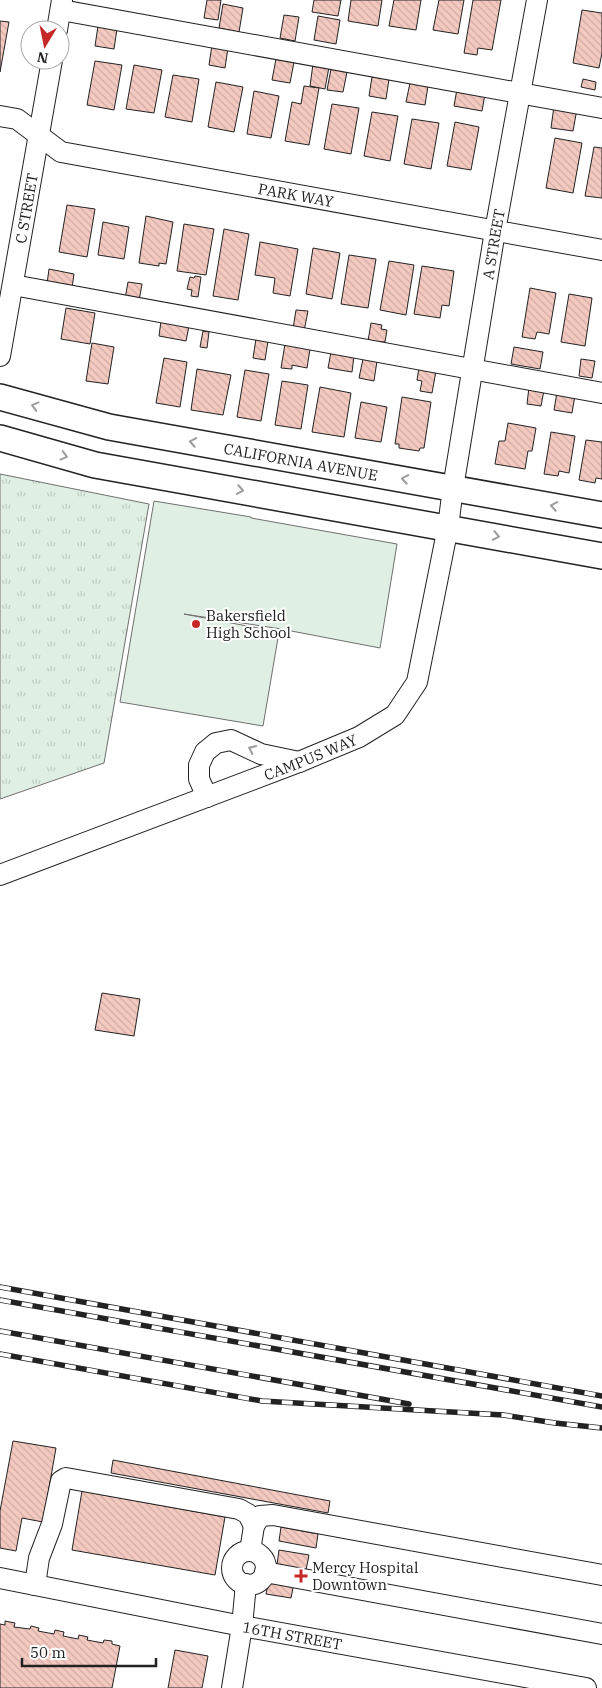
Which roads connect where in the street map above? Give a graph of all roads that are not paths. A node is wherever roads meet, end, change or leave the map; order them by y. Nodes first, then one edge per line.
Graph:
1 (537, 0) edge
2 (62, 5) edge
3 (59, 20) edge
4 (50, 70) edge
5 (520, 93) junction
6 (602, 108) edge
7 (0, 116) edge
8 (40, 135) junction
9 (496, 231) junction
10 (602, 250) edge
11 (13, 286) junction
12 (0, 356) edge
13 (473, 369) junction
14 (602, 392) edge
15 (0, 397) edge
16 (0, 438) edge
17 (453, 488) junction
18 (602, 515) edge
19 (448, 527) junction
20 (602, 556) edge
21 (299, 762) junction
22 (207, 797) junction
23 (0, 875) edge
24 (254, 1526) junction
25 (250, 1551) junction
26 (265, 1572) junction
27 (602, 1575) edge
28 (0, 1578) edge
29 (35, 1584) junction
30 (246, 1584) junction
31 (242, 1626) junction
32 (602, 1634) edge
33 (232, 1688) edge
34 (586, 1688) edge

1 - 5 street, A STREET
2 - 3 street
2 - 5 street
4 - 8 street, C STREET
5 - 6 street
5 - 9 street, A STREET
7 - 8 street, PARK WAY
8 - 9 street, PARK WAY
8 - 11 street, C STREET
9 - 10 street, PARK WAY
9 - 13 street, A STREET
11 - 12 street, C STREET
11 - 13 street
13 - 14 street
13 - 17 street, A STREET
17 -> 15 main road, CALIFORNIA AVENUE
16 -> 19 main road
18 -> 17 main road, CALIFORNIA AVENUE
17 - 19 street, CAMPUS WAY
19 -> 20 main road
19 - 21 street, CAMPUS WAY
21 - 22 street, CAMPUS WAY
21 -> 22 street
22 - 23 street, CAMPUS WAY
24 - 25 street
24 - 27 street
24 - 29 street
25 - 26 street
25 - 30 street
26 - 30 street
26 - 32 street
28 - 29 street, 16TH STREET
29 - 31 street, 16TH STREET
30 - 31 street
31 - 33 street
31 - 34 street, 16TH STREET

